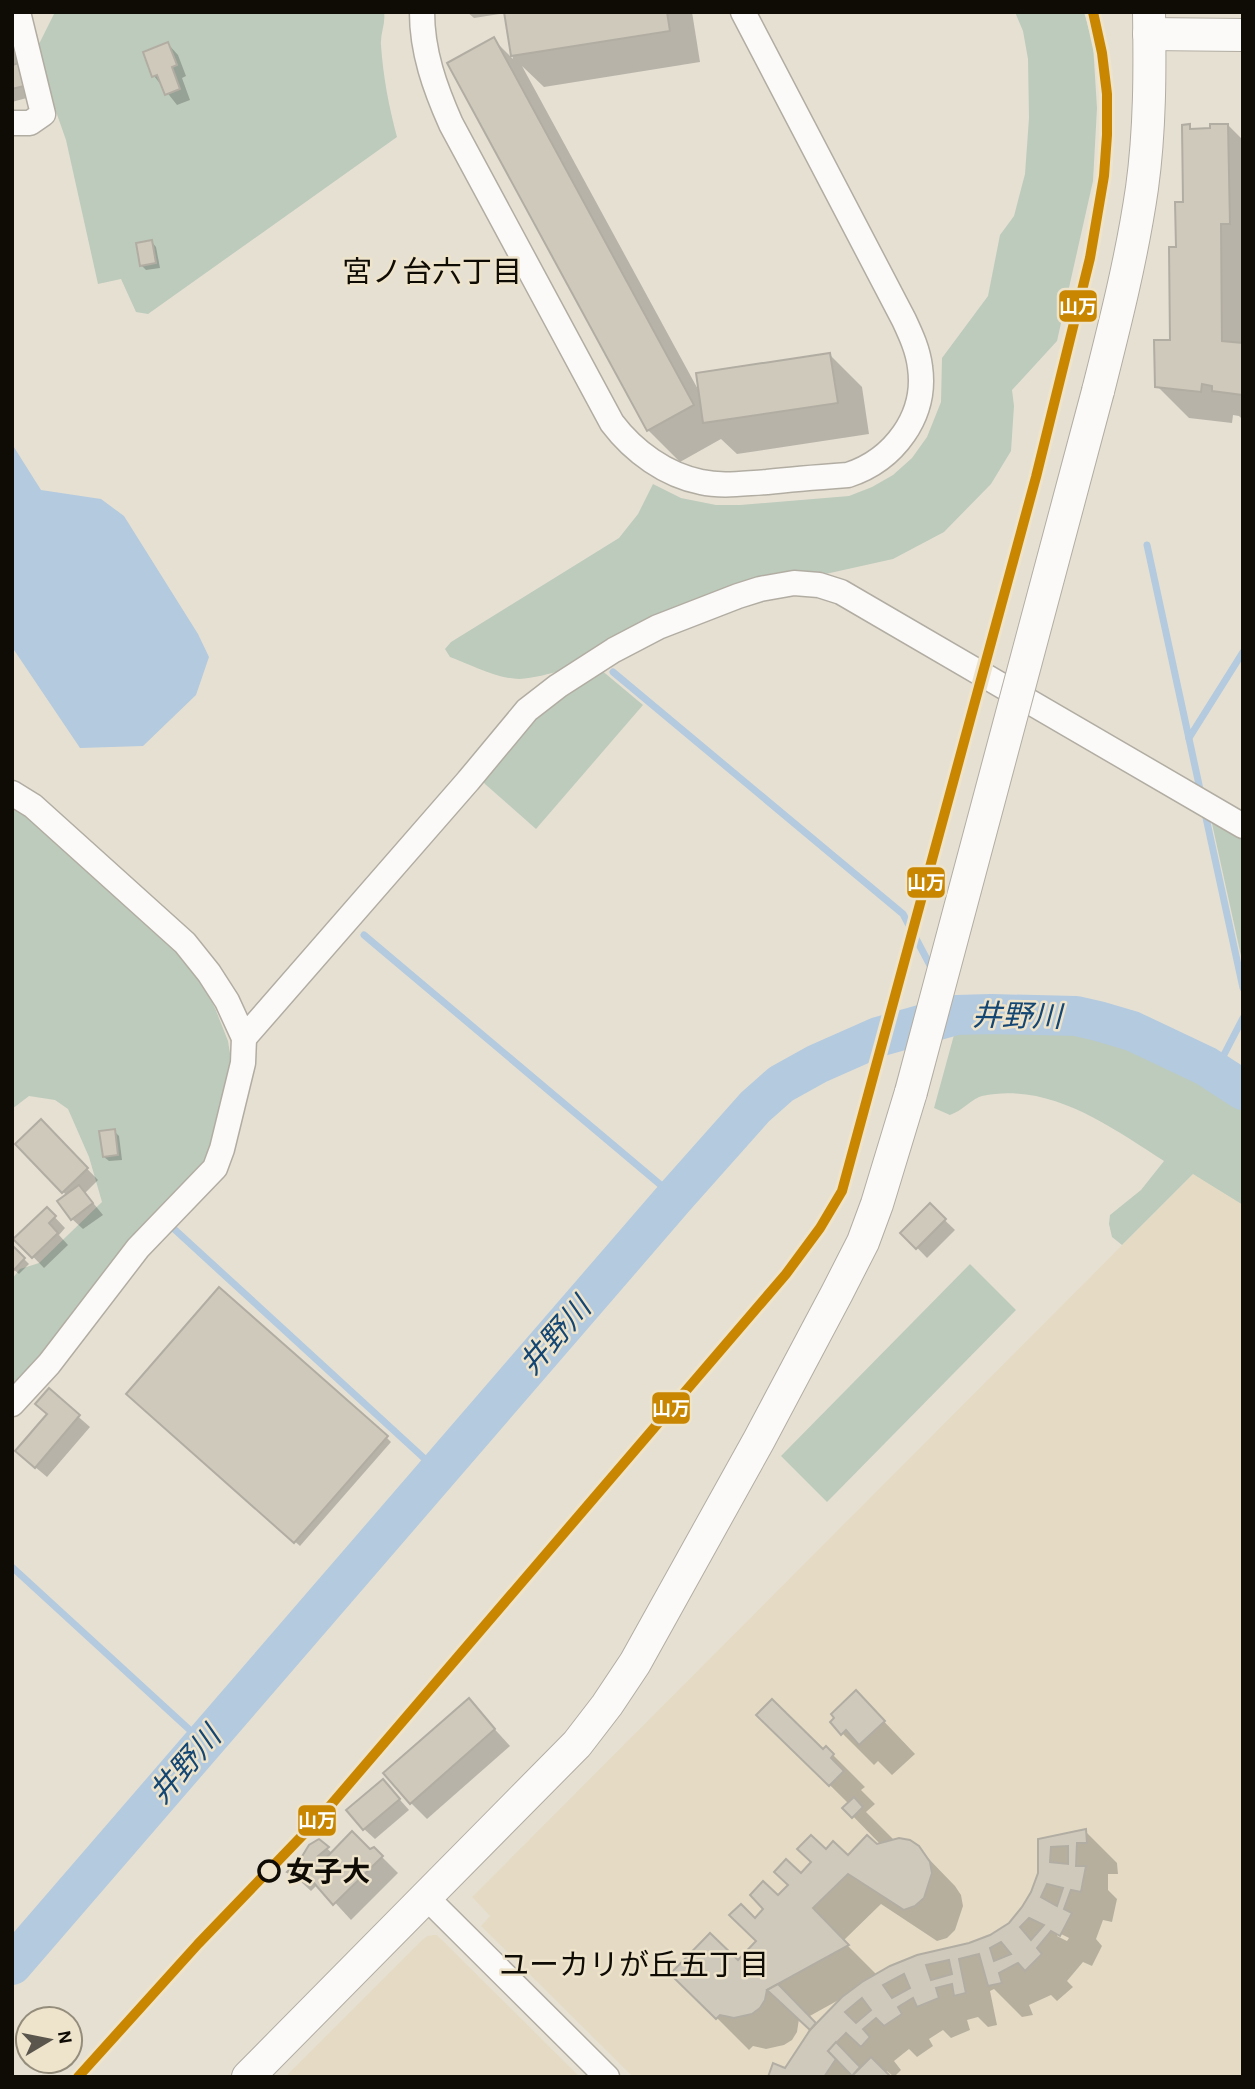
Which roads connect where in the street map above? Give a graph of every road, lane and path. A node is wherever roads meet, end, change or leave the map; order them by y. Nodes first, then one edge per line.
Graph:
1 (18, 12) edge
2 (422, 12) edge
3 (743, 12) edge
4 (1149, 23) edge
5 (1243, 35) edge
6 (12, 123) edge
7 (12, 793) edge
8 (1243, 826) edge
9 (244, 1038) junction
10 (12, 1404) edge
11 (427, 1898) junction
12 (248, 2077) edge
13 (607, 2077) edge

1 - 6 street
2 - 3 street
4 - 5 street
4 - 11 street, bridge
7 - 9 street
8 - 9 street
9 - 10 street
11 - 12 street
11 - 13 street

